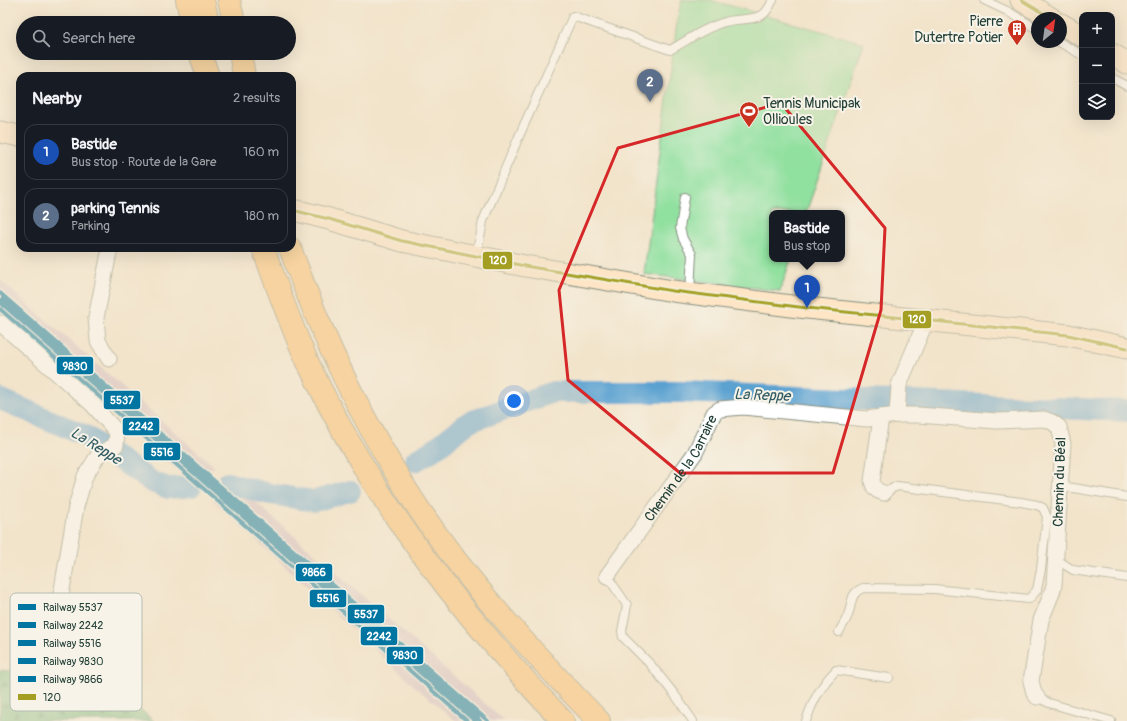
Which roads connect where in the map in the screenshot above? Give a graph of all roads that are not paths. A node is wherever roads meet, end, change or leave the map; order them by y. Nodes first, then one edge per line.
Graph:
1 (187, 0) edge
2 (203, 0) edge
3 (229, 0) edge
4 (245, 0) edge
5 (773, 0) edge
6 (984, 0) edge
7 (1021, 0) edge
8 (1041, 12) edge
9 (190, 16) edge
10 (206, 16) edge
11 (232, 16) edge
12 (247, 16) edge
13 (1031, 25) edge
14 (1067, 27) edge
15 (1079, 34) edge
16 (1067, 47) edge
17 (1079, 53) edge
18 (1115, 56) edge
19 (202, 60) edge
20 (216, 60) edge
21 (241, 60) edge
22 (252, 60) edge
23 (1127, 63) edge
24 (207, 72) edge
25 (218, 72) edge
26 (243, 72) edge
27 (252, 72) edge
28 (1115, 80) edge
29 (1127, 86) edge
30 (0, 132) edge
31 (16, 135) edge
32 (684, 197) dead end
33 (298, 212) dead end
34 (109, 252) edge
35 (264, 252) edge
36 (291, 252) edge
37 (475, 256) junction
38 (690, 293) junction
39 (926, 321) junction
40 (0, 323) edge
41 (1127, 348) edge
42 (109, 359) dead end
43 (897, 415) junction
44 (881, 417) junction
45 (1061, 486) junction
46 (884, 493) joint
47 (1127, 497) edge
48 (1056, 559) junction
49 (607, 576) joint
50 (1127, 578) edge
51 (61, 593) edge
52 (839, 632) dead end
53 (889, 678) dead end
54 (1037, 697) joint
55 (564, 721) edge
56 (599, 721) edge
57 (693, 721) edge
58 (806, 721) edge
59 (1111, 721) edge

1 - 9 highway
2 - 10 highway
3 - 11 highway
4 - 12 highway
5 - 37 lane
6 - 13 lane
7 - 8 street
14 - 15 street
16 - 17 lane
18 - 23 street
19 - 24 highway
20 - 25 highway
21 - 26 highway
22 - 27 highway
28 - 29 lane
30 - 31 street
32 - 38 lane
33 - 37 street
34 - 42 street
35 - 55 highway
36 - 56 highway
37 - 38 street
38 - 39 street
39 - 41 street
39 - 43 street
40 - 51 street
43 - 44 street, Chemin de la Carraire
43 - 45 street, Chemin du Béal
44 - 46 street
44 - 49 street, Chemin de la Carraire
45 - 47 lane
45 - 48 street, Chemin du Béal
46 - 52 lane
48 - 50 lane
48 - 54 street, Chemin du Béal
49 - 57 lane
53 - 58 lane
54 - 59 lane

